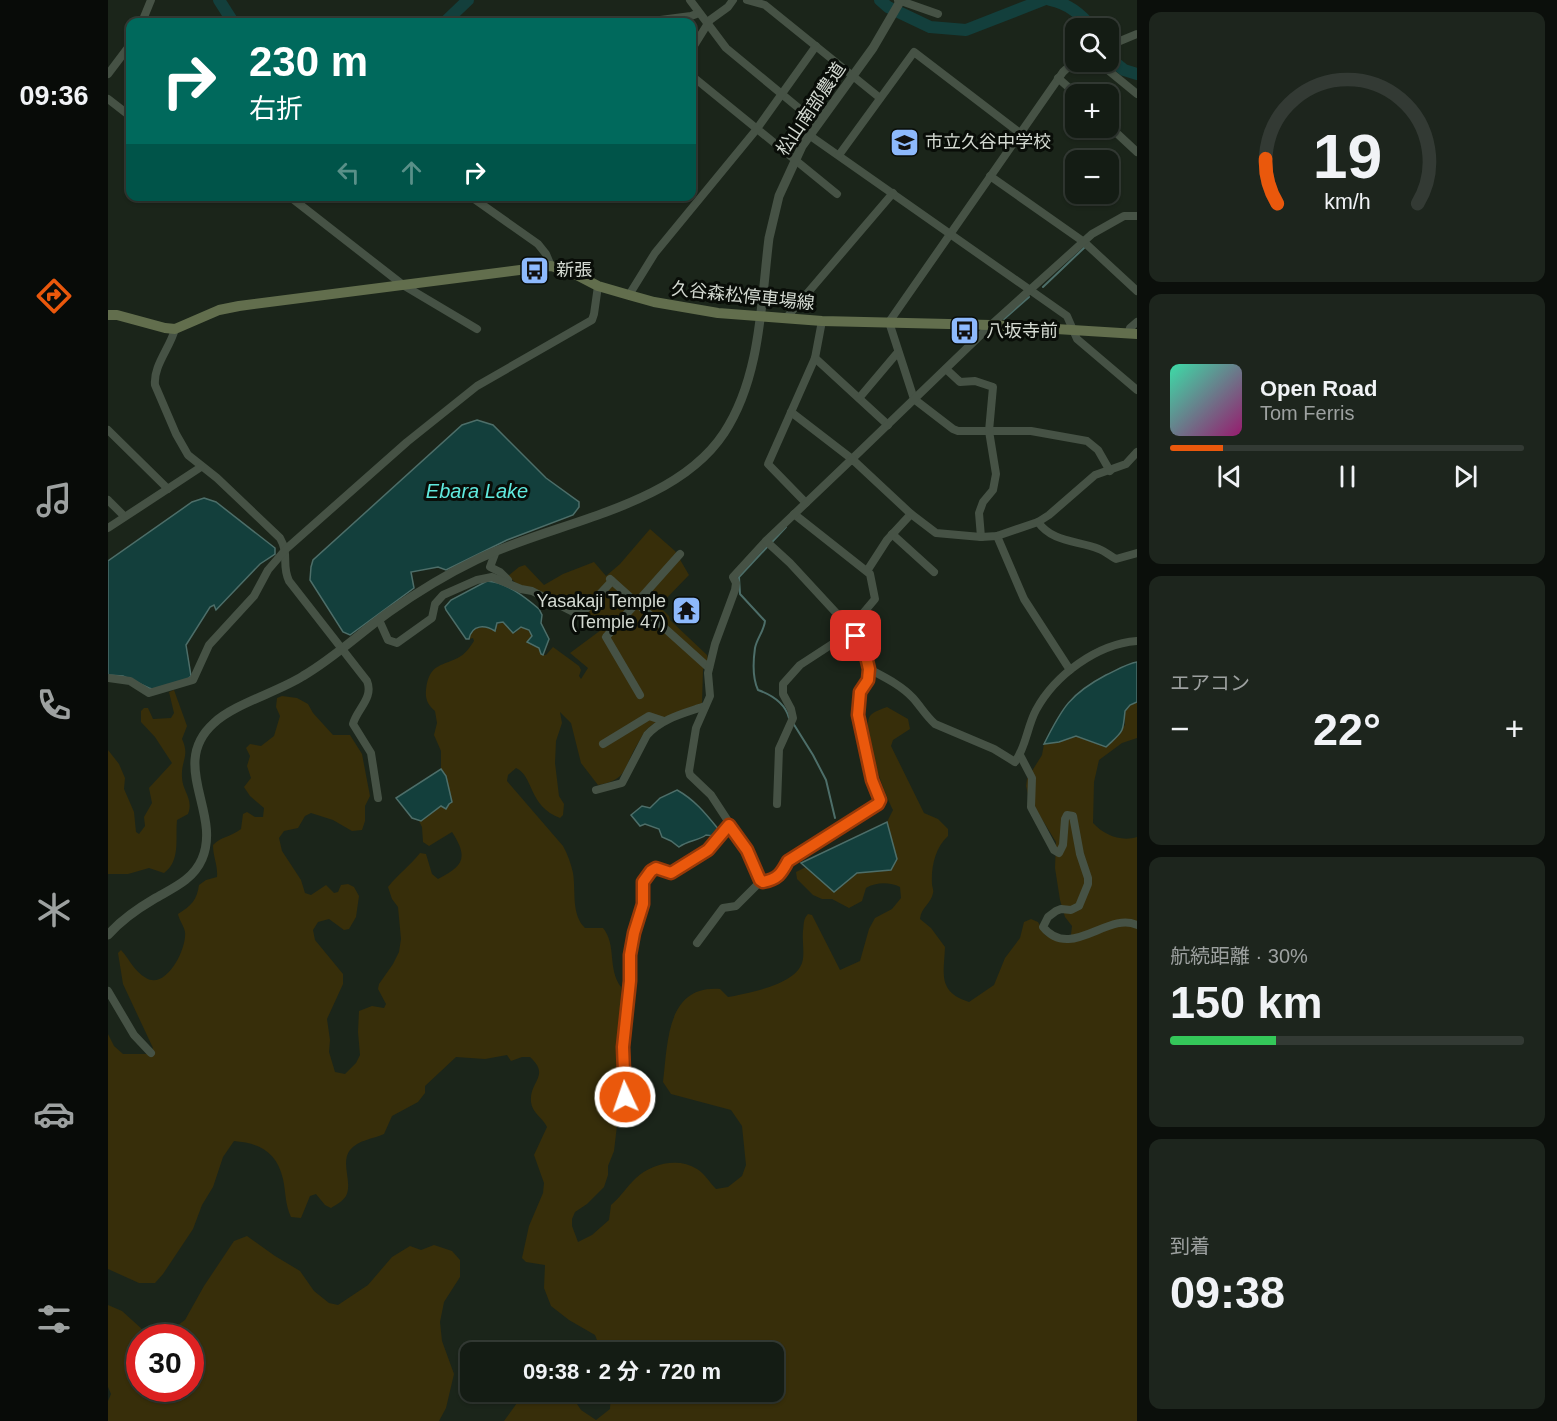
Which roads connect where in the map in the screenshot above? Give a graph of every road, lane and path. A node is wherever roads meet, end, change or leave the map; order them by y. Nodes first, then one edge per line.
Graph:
1 (151, 0) edge
2 (690, 0) edge
3 (733, 0) edge
4 (747, 0) edge
5 (900, 0) edge
6 (916, 4) edge
7 (699, 13) junction
8 (938, 15) dead end
9 (144, 18) edge
10 (676, 18) edge
11 (707, 25) junction
12 (1137, 34) edge
13 (1119, 41) edge
14 (696, 43) edge
15 (816, 46) junction
16 (126, 50) edge
17 (1065, 71) edge
18 (1110, 72) edge
19 (108, 74) edge
20 (853, 76) junction
21 (1058, 78) junction
22 (696, 79) edge
23 (1065, 84) edge
24 (782, 94) junction
25 (1137, 94) edge
26 (880, 98) junction
27 (108, 99) edge
28 (126, 113) edge
29 (818, 124) junction
30 (756, 130) junction
31 (1020, 134) junction
32 (809, 135) junction
33 (1119, 135) edge
34 (1137, 152) edge
35 (838, 155) junction
36 (794, 160) junction
37 (990, 176) junction
38 (892, 193) junction
39 (837, 194) dead end
40 (295, 201) edge
41 (477, 201) edge
42 (1137, 216) edge
43 (951, 233) junction
44 (1084, 242) junction
45 (551, 267) junction
46 (403, 285) junction
47 (598, 286) junction
48 (1033, 290) junction
49 (1137, 291) edge
50 (629, 295) junction
51 (108, 315) edge
52 (759, 316) junction
53 (787, 317) junction
54 (822, 321) junction
55 (888, 322) junction
56 (1137, 322) edge
57 (991, 325) junction
58 (175, 329) junction
59 (477, 329) dead end
60 (1074, 330) junction
61 (1133, 334) edge
62 (898, 352) junction
63 (815, 358) junction
64 (946, 369) junction
65 (1137, 390) edge
66 (860, 397) junction
67 (914, 399) junction
68 (791, 412) junction
69 (888, 425) junction
70 (108, 430) edge
71 (989, 431) junction
72 (1137, 452) edge
73 (852, 459) junction
74 (201, 467) junction
75 (1110, 471) junction
76 (168, 489) junction
77 (108, 500) edge
78 (806, 503) junction
79 (794, 514) junction
80 (911, 514) junction
81 (124, 516) junction
82 (1038, 522) junction
83 (108, 528) edge
84 (892, 534) junction
85 (997, 536) junction
86 (981, 537) junction
87 (766, 541) junction
88 (286, 549) junction
89 (496, 551) junction
90 (1137, 553) edge
91 (680, 554) dead end
92 (867, 571) junction
93 (934, 572) dead end
94 (514, 586) junction
95 (637, 602) junction
96 (379, 620) junction
97 (851, 629) junction
98 (1137, 641) edge
99 (342, 648) junction
100 (709, 668) junction
101 (869, 669) junction
102 (1070, 670) junction
103 (108, 678) edge
104 (640, 695) dead end
105 (705, 706) junction
106 (664, 721) junction
107 (603, 744) dead end
108 (1020, 755) junction
109 (596, 790) dead end
110 (378, 798) dead end
111 (777, 804) dead end
112 (729, 825) junction
113 (763, 882) junction
114 (112, 924) edge
115 (1137, 925) edge
116 (108, 935) edge
117 (697, 944) dead end
118 (108, 991) edge
119 (151, 1053) dead end
120 (625, 1097) dead end

1 - 9 street
2 - 7 street
3 - 11 street
4 - 15 street
5 - 6 street
5 - 20 street, 松山南部農道
6 - 8 street
7 - 10 street
7 - 11 street
11 - 14 street
11 - 24 street
12 - 13 street
15 - 20 street
15 - 24 street
16 - 19 street
17 - 21 street
18 - 25 street
20 - 26 street
20 - 29 street, 松山南部農道
21 - 23 street
21 - 31 street
22 - 30 street
24 - 29 street
24 - 30 street
26 - 31 street
26 - 35 street
27 - 28 street
29 - 32 street, 松山南部農道
30 - 36 street
30 - 50 street
31 - 37 street
32 - 35 street
32 - 36 street, 松山南部農道
33 - 34 street
35 - 38 street
36 - 39 street
36 - 52 street, 松山南部農道
37 - 43 street
37 - 44 street
38 - 43 street
38 - 53 street
40 - 46 street
41 - 45 street
42 - 44 street
43 - 48 street
43 - 55 street
44 - 48 street
44 - 49 street
45 - 46 main road, 久谷森松停車場線
45 - 47 main road, 久谷森松停車場線
46 - 58 main road, 久谷森松停車場線
46 - 59 street
47 - 50 main road, 久谷森松停車場線
47 - 88 street
48 - 57 street
48 - 60 street
50 - 52 main road, 久谷森松停車場線
51 - 58 main road
52 - 53 main road, 久谷森松停車場線
52 - 89 street, 松山南部農道
53 - 54 main road, 久谷森松停車場線
54 - 55 main road, 久谷森松停車場線
54 - 63 street
55 - 57 main road, 久谷森松停車場線
55 - 62 street
56 - 61 street
57 - 60 main road, 久谷森松停車場線
57 - 64 street
58 - 74 street
60 - 61 main road, 久谷森松停車場線
60 - 65 street
62 - 66 street
62 - 67 street
63 - 66 street
63 - 68 street
64 - 67 street
64 - 71 street
66 - 69 street
67 - 69 street
67 - 71 street
68 - 73 street
68 - 78 street
69 - 73 street
70 - 76 street
71 - 75 street
71 - 86 street
72 - 75 street
73 - 78 street
73 - 80 street
74 - 76 street
74 - 88 street
75 - 82 street
76 - 81 street
77 - 81 street
78 - 79 street
79 - 87 street
79 - 92 street
80 - 84 street
80 - 86 street
81 - 83 street
82 - 85 street
82 - 90 street
84 - 92 street
84 - 93 street
85 - 86 street
85 - 102 street
87 - 97 street
87 - 100 street
88 - 99 street
88 - 103 street
89 - 94 street
89 - 96 street, 松山南部農道
91 - 95 street
92 - 97 street
94 - 95 street
94 - 96 street
95 - 100 street
95 - 104 street
96 - 99 street, 松山南部農道
97 - 101 street
97 - 111 street
98 - 102 street
99 - 110 street
99 - 114 street, 松山南部農道
100 - 105 street
101 - 108 street
101 - 113 street
102 - 108 street
105 - 106 street
105 - 112 street
106 - 107 street
106 - 109 street
108 - 115 street
112 - 113 street
112 - 120 street
113 - 117 street
114 - 116 street, 松山南部農道
118 - 119 street

